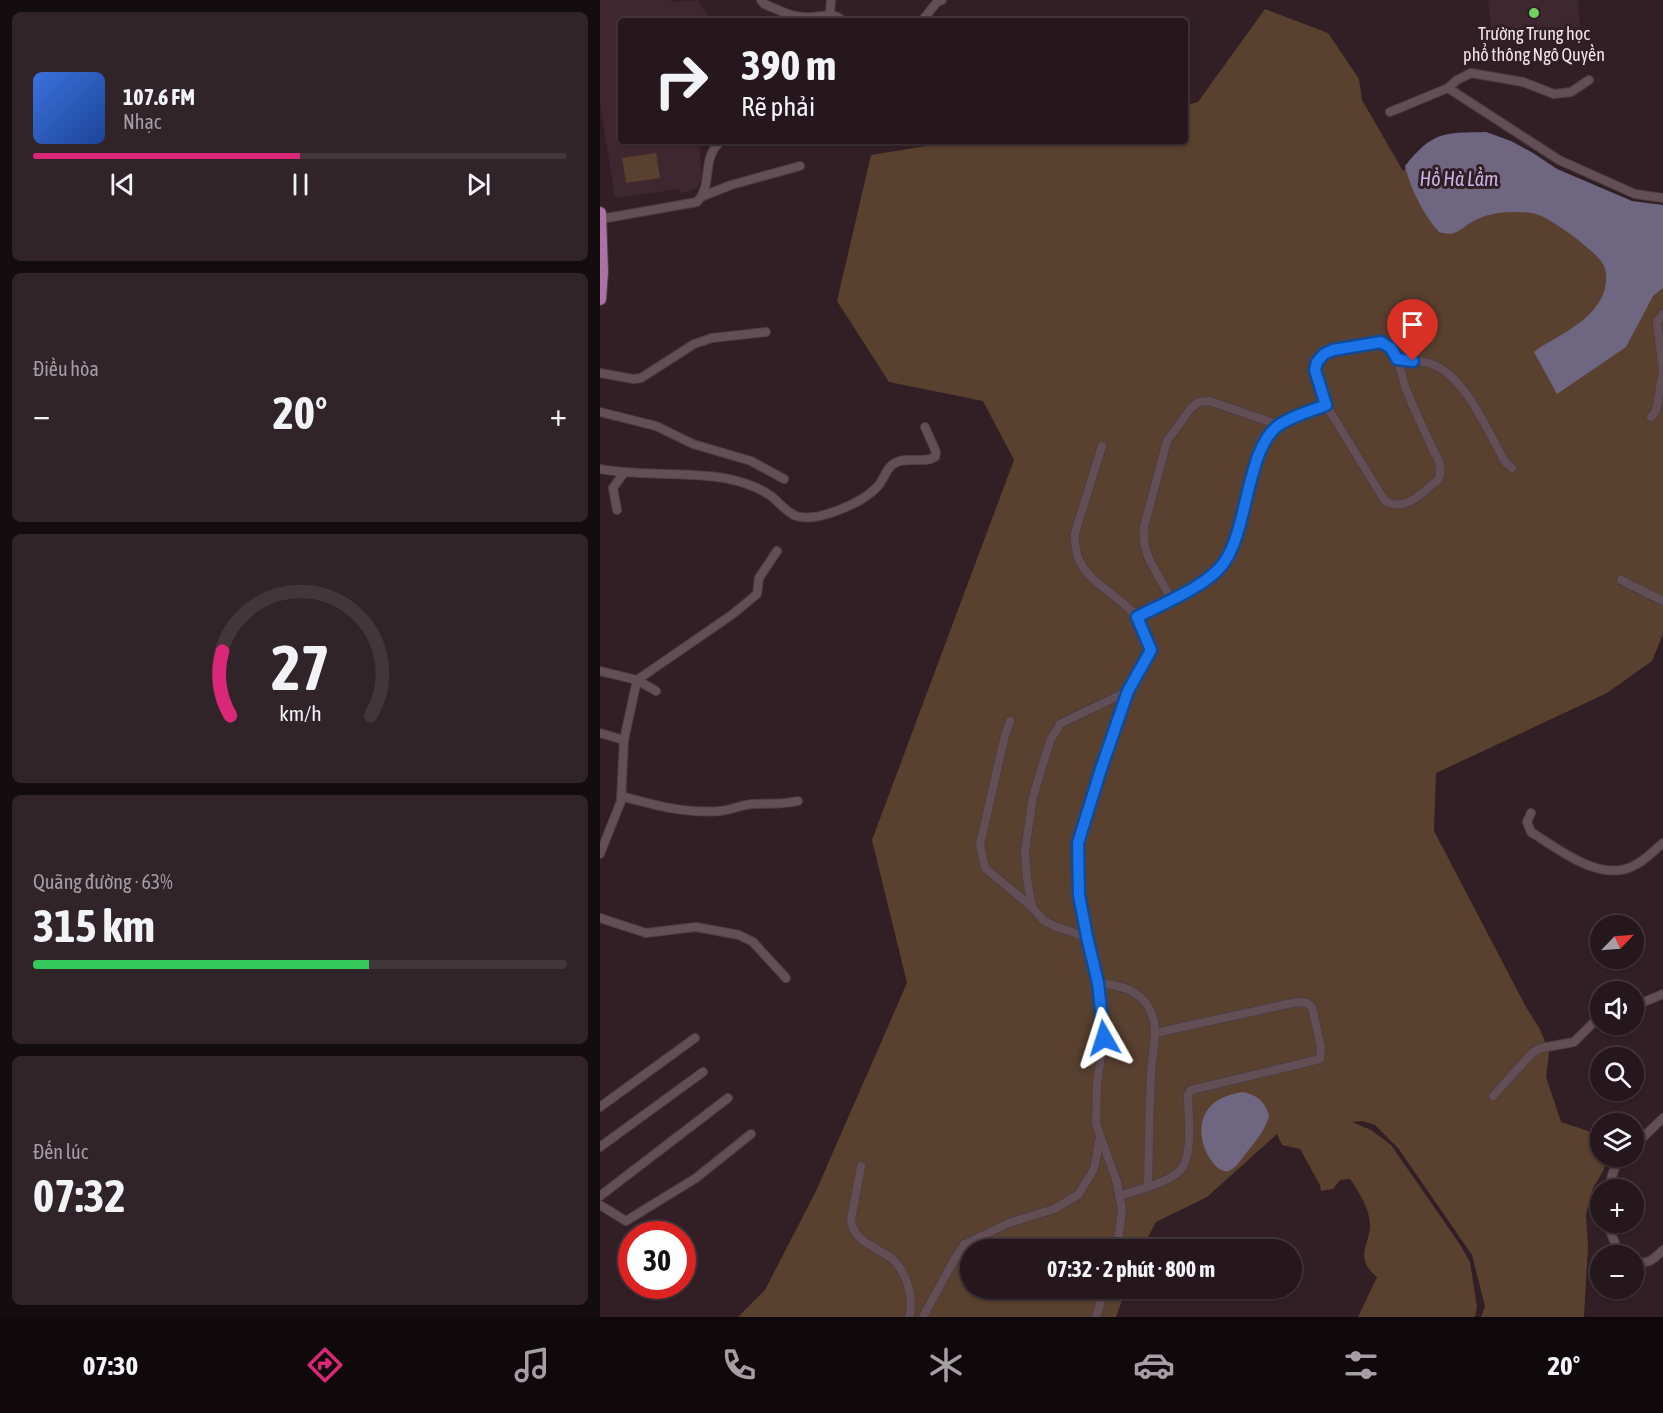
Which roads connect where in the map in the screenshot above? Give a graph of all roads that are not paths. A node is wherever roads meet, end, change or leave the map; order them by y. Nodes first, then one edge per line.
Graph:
1 (760, 0) edge
2 (831, 0) edge
3 (942, 0) edge
4 (830, 14) junction
5 (837, 18) edge
6 (924, 18) edge
7 (1589, 80) dead end
8 (1448, 88) junction
9 (1390, 112) dead end
10 (718, 144) edge
11 (800, 166) dead end
12 (703, 196) junction
13 (1663, 198) edge
14 (600, 213) edge
15 (601, 219) edge
16 (600, 299) edge
17 (1663, 314) edge
18 (766, 332) dead end
19 (1397, 359) junction
20 (600, 373) edge
21 (1326, 405) junction
22 (600, 412) edge
23 (1651, 417) dead end
24 (1279, 425) junction
25 (925, 427) dead end
26 (1102, 446) dead end
27 (1512, 468) dead end
28 (600, 469) edge
29 (623, 474) junction
30 (784, 479) dead end
31 (617, 510) dead end
32 (777, 551) dead end
33 (1621, 580) dead end
34 (1171, 599) junction
35 (1663, 601) edge
36 (1137, 617) junction
37 (600, 671) edge
38 (637, 680) junction
39 (656, 691) dead end
40 (1128, 691) junction
41 (1010, 722) dead end
42 (600, 733) edge
43 (624, 740) junction
44 (621, 796) junction
45 (798, 801) dead end
46 (1531, 813) dead end
47 (1663, 843) edge
48 (600, 854) edge
49 (1032, 907) junction
50 (600, 918) edge
51 (1087, 937) junction
52 (786, 978) dead end
53 (1098, 983) junction
54 (1663, 994) edge
55 (1644, 1002) edge
56 (1590, 1026) edge
57 (1155, 1033) junction
58 (695, 1038) dead end
59 (703, 1072) dead end
60 (1493, 1096) dead end
61 (728, 1098) dead end
62 (600, 1107) edge
63 (1663, 1118) edge
64 (751, 1134) dead end
65 (1101, 1136) junction
66 (1644, 1136) edge
67 (600, 1147) edge
68 (861, 1166) dead end
69 (1148, 1186) junction
70 (600, 1196) edge
71 (1119, 1196) junction
72 (600, 1205) edge
73 (1119, 1239) edge
74 (1663, 1250) edge
75 (1644, 1262) edge
76 (1102, 1299) edge
77 (909, 1317) edge
78 (923, 1317) edge
79 (1096, 1317) edge

1 - 4 street
2 - 4 street
3 - 6 street
4 - 5 street
7 - 8 street
8 - 9 street
8 - 13 street
10 - 12 street
11 - 12 street
12 - 15 street
14 - 15 main road
15 - 16 main road
17 - 23 street
18 - 20 street
19 - 21 street
19 - 21 street
19 - 27 street
21 - 24 street
22 - 30 street
24 - 34 street
24 - 34 street
25 - 29 street
26 - 36 street
28 - 29 street
29 - 31 street
32 - 38 street
33 - 35 street
34 - 36 street
36 - 40 street
37 - 38 street
38 - 39 street
38 - 43 street
40 - 49 street
40 - 51 street
41 - 49 street
42 - 43 street
43 - 44 street
44 - 45 street
44 - 48 street
46 - 47 street
49 - 51 street
50 - 52 street
51 - 53 street
53 - 57 street
53 - 65 street
54 - 55 street
56 - 60 street
57 - 69 street
57 - 69 street
58 - 62 street
59 - 67 street
61 - 70 street
63 - 66 street
64 - 72 street
65 - 71 street
65 - 78 street
68 - 77 street
69 - 71 street
71 - 73 street
74 - 75 street
76 - 79 street

